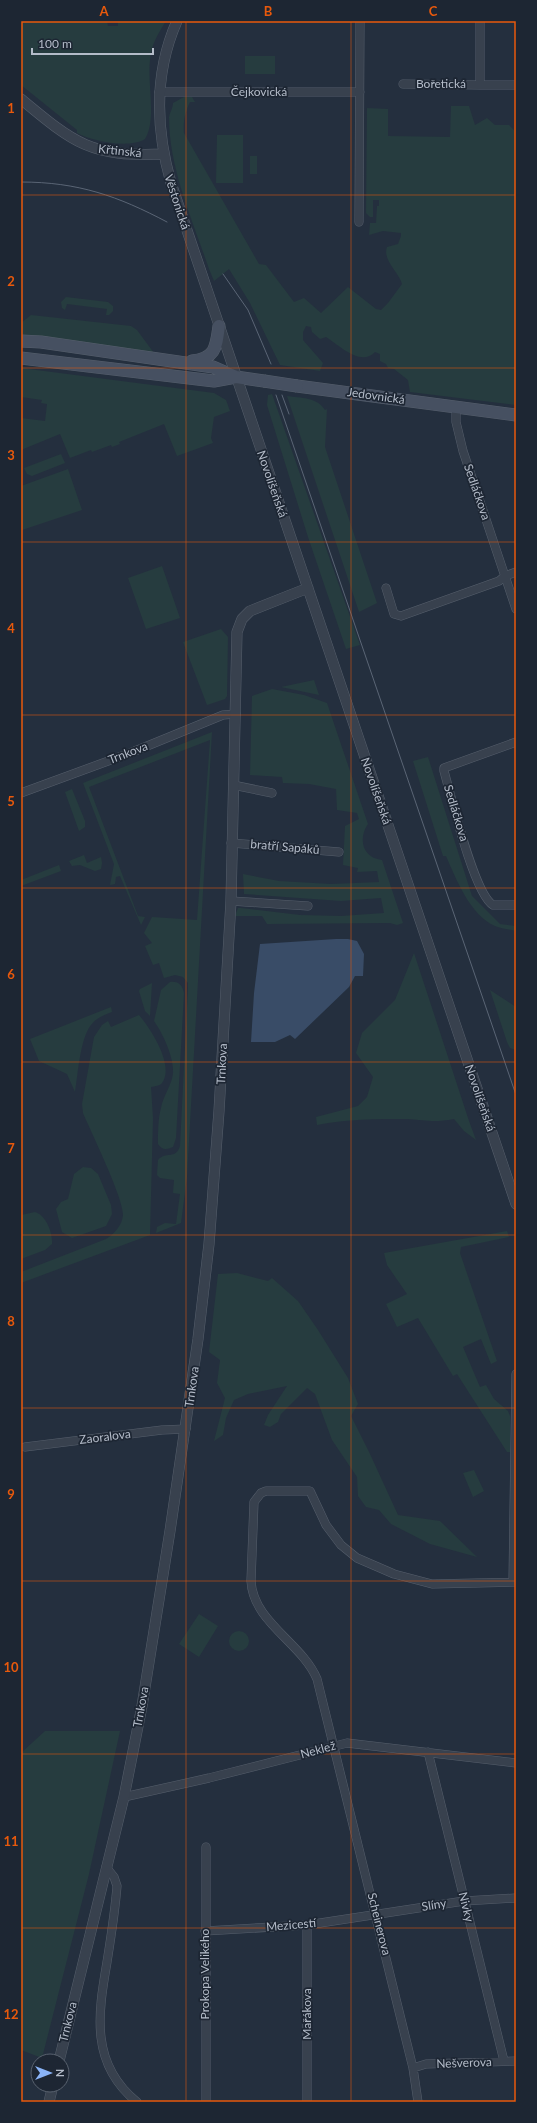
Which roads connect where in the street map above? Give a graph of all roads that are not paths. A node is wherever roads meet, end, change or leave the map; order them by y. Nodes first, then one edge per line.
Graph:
1 (177, 21) edge
2 (360, 21) edge
3 (480, 21) edge
4 (403, 84) dead end
5 (480, 84) junction
6 (516, 85) edge
7 (159, 92) junction
8 (360, 92) junction
9 (21, 99) edge
10 (163, 154) junction
11 (359, 222) dead end
12 (219, 326) junction
13 (21, 341) edge
14 (21, 358) edge
15 (181, 363) junction
16 (236, 377) junction
17 (456, 407) junction
18 (516, 415) edge
19 (516, 572) edge
20 (505, 576) junction
21 (308, 588) junction
22 (386, 588) dead end
23 (516, 609) edge
24 (236, 714) junction
25 (516, 742) edge
26 (233, 785) junction
27 (21, 793) edge
28 (272, 793) dead end
29 (232, 843) junction
30 (339, 852) dead end
31 (231, 901) junction
32 (516, 905) edge
33 (308, 906) dead end
34 (516, 1204) edge
35 (516, 1374) edge
36 (186, 1429) junction
37 (26, 1447) dead end
38 (514, 1582) edge
39 (333, 1746) junction
40 (428, 1752) junction
41 (516, 1763) edge
42 (124, 1797) junction
43 (206, 1847) dead end
44 (106, 1867) junction
45 (516, 1898) edge
46 (464, 1901) junction
47 (376, 1914) junction
48 (307, 1925) junction
49 (205, 1931) junction
50 (60, 2053) edge
51 (504, 2061) junction
52 (516, 2061) edge
53 (413, 2068) junction
54 (137, 2102) edge
55 (206, 2102) edge
56 (307, 2102) edge
57 (418, 2102) edge

1 - 7 street, Věstonická
2 - 8 street
3 - 5 street, Bořetická
4 - 5 street, Bořetická
5 - 6 street, Bořetická
7 - 8 street, Čejkovická
7 - 10 street, Věstonická
8 - 11 street
9 - 10 street, Křtinská
10 - 12 street, Věstonická
12 - 15 main road
12 - 16 street, Věstonická
13 - 15 main road, Jedovnická
14 - 16 main road, Jedovnická
15 - 16 main road, Jedovnická
16 - 17 main road, Jedovnická, bridge
16 - 21 street, Novolíšeňská
17 - 18 main road, Jedovnická
17 - 20 street, Sedláčkova
19 - 20 street
20 - 22 street
20 - 23 street, Sedláčkova
21 - 24 street, Trnkova
21 - 34 street, Novolíšeňská
24 - 26 street, Trnkova
24 - 27 street, Trnkova
25 - 32 street, Sedláčkova
26 - 28 street
26 - 29 street, Trnkova
29 - 30 street, bratří Sapáků
29 - 31 street, Trnkova
31 - 33 street
31 - 36 street, Trnkova
35 - 38 street
36 - 37 street, Zaoralova
36 - 42 street, Trnkova
38 - 39 street, Scheinerova
39 - 40 street, Neklež
39 - 42 street, Neklež
39 - 47 street, Scheinerova
40 - 41 street, Neklež
40 - 46 street, Nivky
42 - 44 street, Trnkova
43 - 49 street, Prokopa Velikého
44 - 50 street, Trnkova
44 - 54 street
45 - 46 street, Slíny
46 - 47 street, Slíny
46 - 51 street, Nivky
47 - 48 street, Mezicestí
47 - 53 street, Scheinerova
48 - 49 street, Mezicestí
48 - 56 street, Mařákova
49 - 55 street, Prokopa Velikého
51 - 52 street, Nešverova
51 - 53 street, Nešverova
53 - 57 street, Scheinerova

